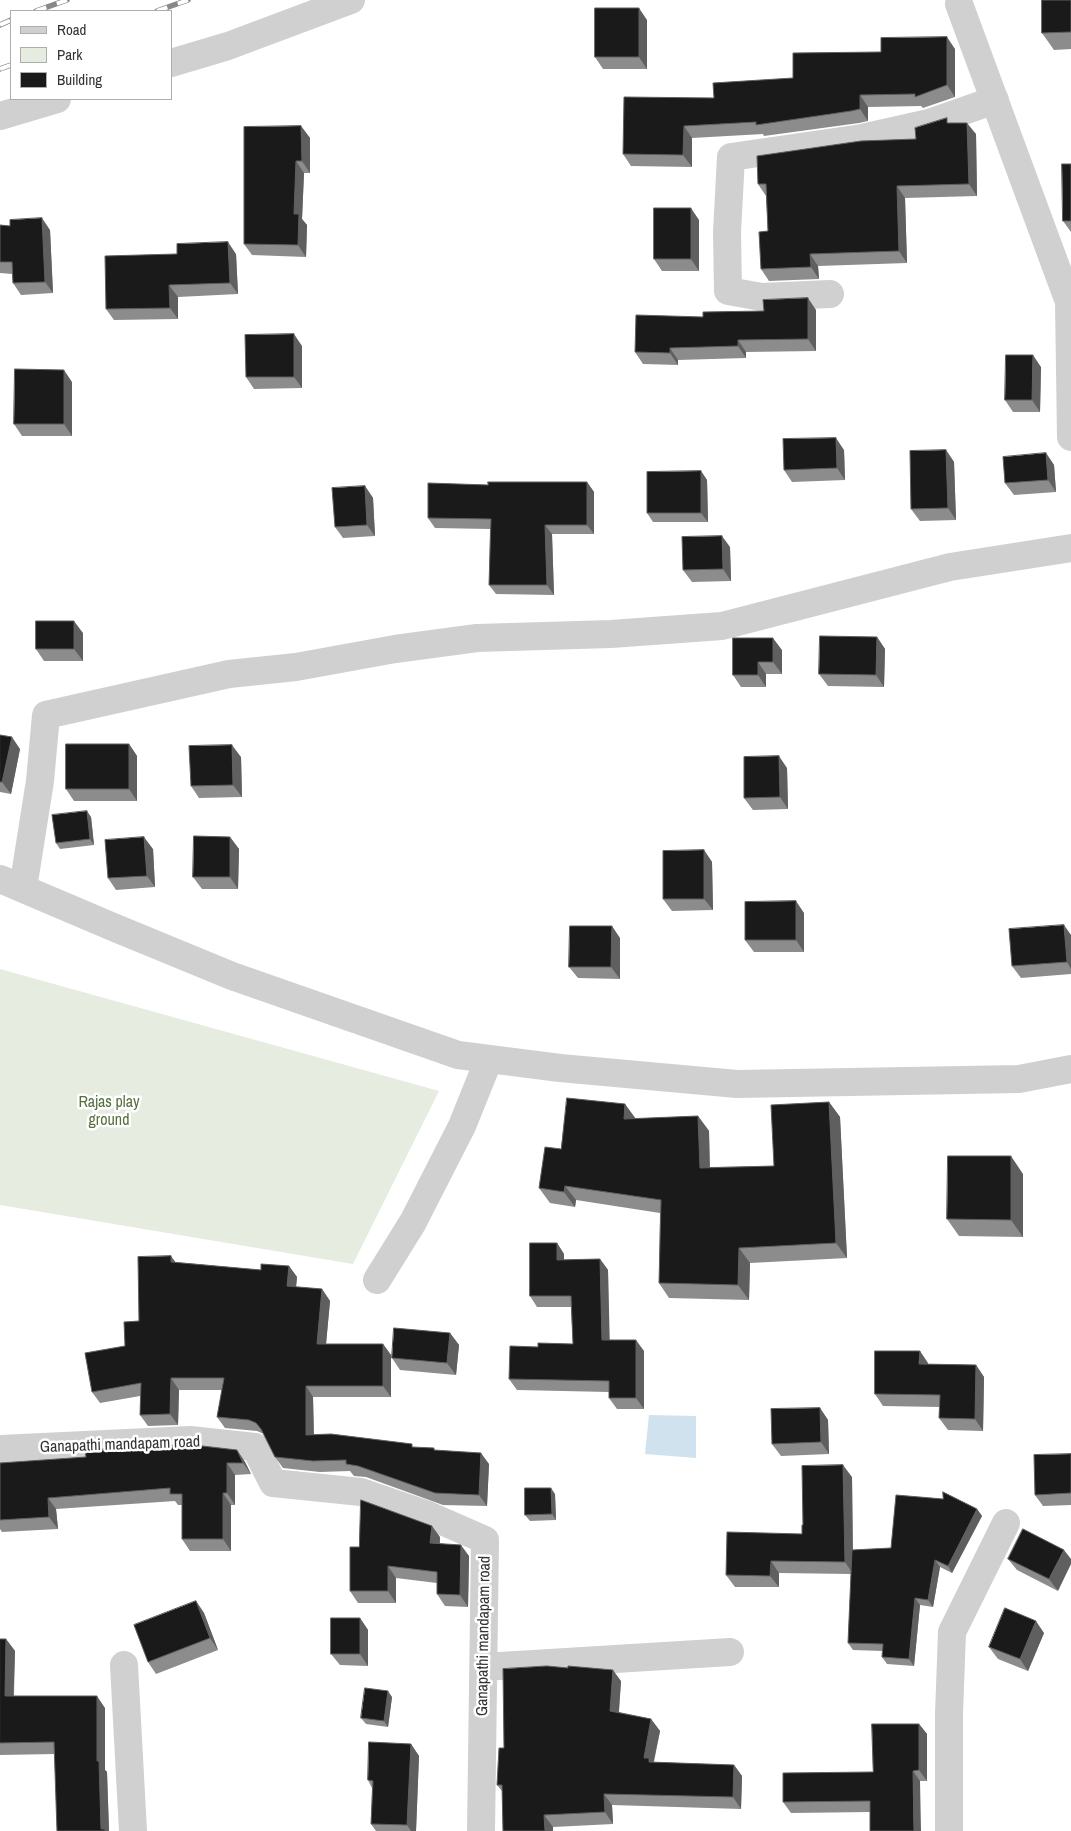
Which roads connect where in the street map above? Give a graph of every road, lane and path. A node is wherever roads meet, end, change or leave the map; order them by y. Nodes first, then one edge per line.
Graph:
1 (352, 0) edge
2 (964, 1) edge
3 (172, 63) edge
4 (54, 100) edge
5 (995, 100) junction
6 (0, 116) edge
7 (830, 294) dead end
8 (1071, 437) edge
9 (1071, 548) edge
10 (11, 884) edge
11 (489, 1059) junction
12 (1071, 1069) edge
13 (377, 1280) dead end
14 (0, 1449) edge
15 (1006, 1523) dead end
16 (730, 1652) dead end
17 (124, 1666) dead end
18 (484, 1667) junction
19 (133, 1831) edge
20 (480, 1831) edge
21 (949, 1831) edge

1 - 3 street
2 - 5 street
4 - 6 street
5 - 7 street
5 - 8 street
9 - 10 street
10 - 11 street
11 - 12 street
11 - 13 street
14 - 18 street, Ganapathi mandapam road
15 - 21 street
16 - 18 street
17 - 19 street
18 - 20 street, Ganapathi mandapam road

